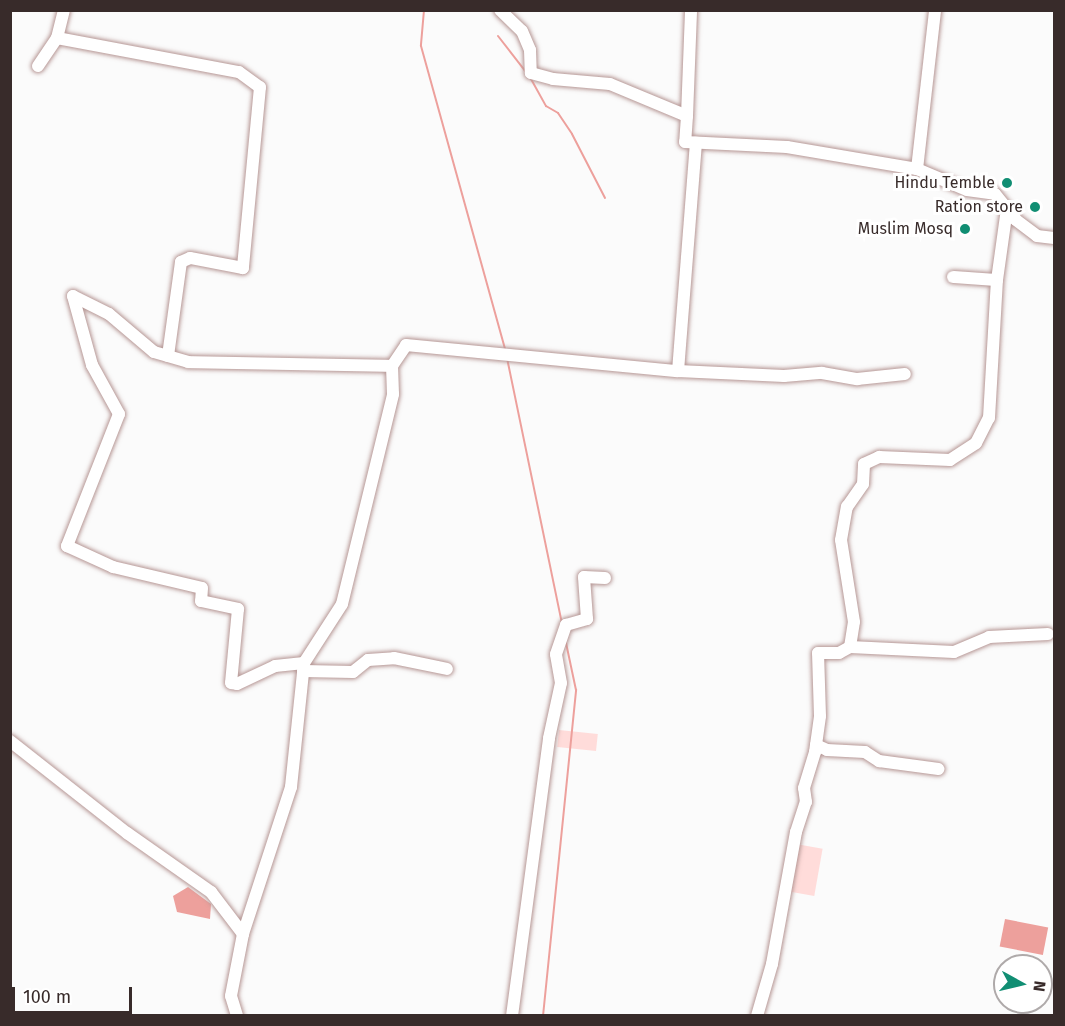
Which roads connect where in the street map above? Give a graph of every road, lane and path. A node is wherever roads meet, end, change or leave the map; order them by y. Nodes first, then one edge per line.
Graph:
1 (64, 10) edge
2 (500, 10) edge
3 (691, 10) edge
4 (935, 10) edge
5 (57, 38) junction
6 (38, 66) dead end
7 (687, 116) junction
8 (696, 144) junction
9 (917, 169) junction
10 (1007, 209) junction
11 (1054, 238) edge
12 (953, 277) dead end
13 (997, 280) junction
14 (168, 356) junction
15 (392, 366) junction
16 (678, 371) junction
17 (905, 374) dead end
18 (605, 579) dead end
19 (1048, 634) dead end
20 (850, 647) junction
21 (304, 667) junction
22 (447, 669) dead end
23 (10, 741) edge
24 (816, 745) junction
25 (938, 769) dead end
26 (243, 934) junction
27 (237, 1016) edge
28 (512, 1016) edge
29 (757, 1016) edge

1 - 5 street
2 - 7 street
3 - 7 street
4 - 9 street
5 - 6 street
5 - 14 street
7 - 8 street
8 - 9 street
8 - 16 street
9 - 10 street
10 - 11 street
10 - 13 street
12 - 13 street
13 - 20 street
14 - 15 street
14 - 21 street
15 - 16 street
15 - 21 street
16 - 17 street
18 - 28 street
19 - 20 street
20 - 24 street
21 - 22 street
21 - 26 street
23 - 26 street
24 - 25 street
24 - 29 street
26 - 27 street

